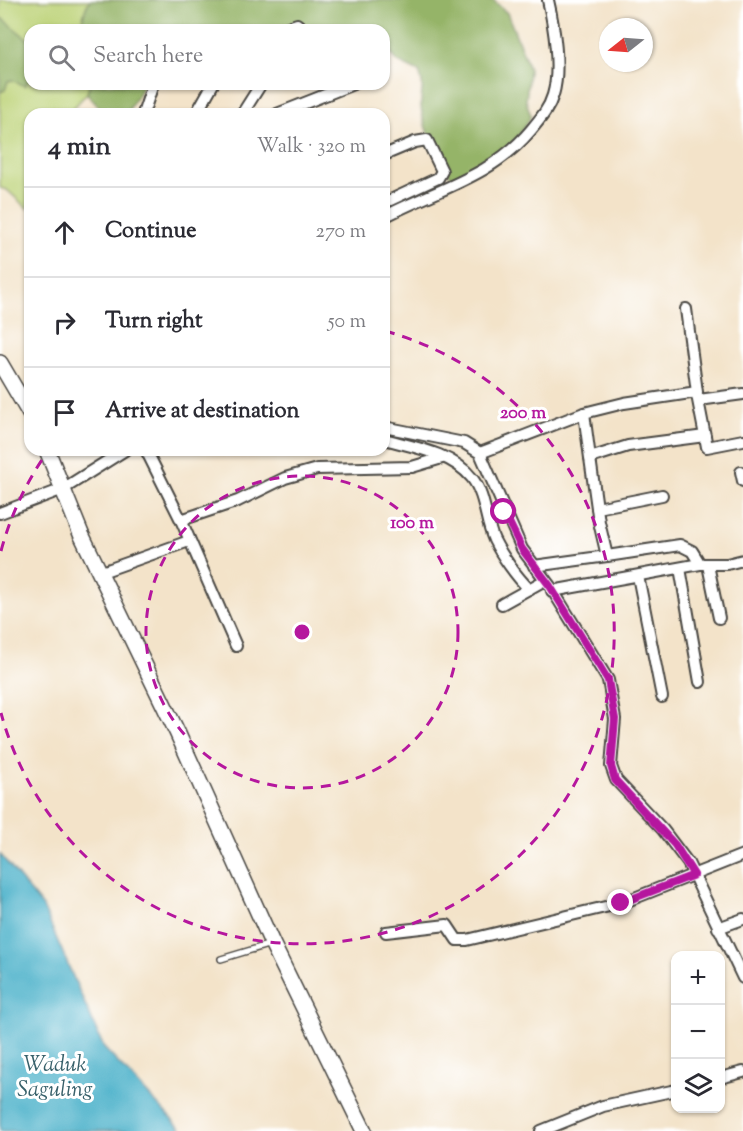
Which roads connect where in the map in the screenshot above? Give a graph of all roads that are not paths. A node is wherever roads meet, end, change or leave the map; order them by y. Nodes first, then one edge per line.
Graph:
1 (548, 0) edge
2 (151, 90) edge
3 (210, 90) edge
4 (257, 90) edge
5 (341, 90) edge
6 (146, 108) edge
7 (199, 108) edge
8 (246, 108) edge
9 (307, 108) edge
10 (390, 152) edge
11 (390, 200) edge
12 (390, 214) edge
13 (686, 309) dead end
14 (0, 363) edge
15 (743, 394) edge
16 (698, 396) junction
17 (24, 404) edge
18 (584, 412) junction
19 (390, 428) edge
20 (705, 436) junction
21 (390, 440) edge
22 (743, 440) edge
23 (480, 453) junction
24 (49, 456) edge
25 (115, 456) edge
26 (149, 456) edge
27 (442, 458) junction
28 (590, 458) junction
29 (63, 489) junction
30 (662, 495) dead end
31 (597, 508) junction
32 (0, 513) edge
33 (181, 520) junction
34 (513, 530) junction
35 (493, 539) junction
36 (189, 541) junction
37 (608, 556) junction
38 (743, 560) edge
39 (704, 564) junction
40 (534, 566) junction
41 (680, 568) junction
42 (99, 573) junction
43 (638, 576) junction
44 (545, 580) junction
45 (529, 589) junction
46 (552, 591) junction
47 (502, 604) dead end
48 (719, 618) dead end
49 (236, 646) dead end
50 (700, 682) dead end
51 (662, 697) dead end
52 (743, 855) edge
53 (694, 875) junction
54 (743, 919) edge
55 (718, 928) junction
56 (386, 932) dead end
57 (272, 943) junction
58 (221, 959) dead end
59 (743, 978) edge
60 (743, 1072) edge
61 (725, 1077) edge
62 (671, 1090) edge
63 (364, 1131) edge
64 (541, 1131) edge

1 - 12 street
2 - 6 street
3 - 7 street
4 - 8 street
5 - 9 street
10 - 11 street
13 - 16 street
14 - 17 street
15 - 16 street
16 - 18 street
16 - 20 street
18 - 23 street
18 - 28 street
19 - 23 street
20 - 22 street
20 - 28 street
21 - 27 street
23 - 34 street
24 - 29 street
25 - 29 street
26 - 33 street
27 - 33 street
27 - 35 street
28 - 31 street
29 - 32 street
29 - 42 street
30 - 31 street
31 - 37 street
33 - 36 street
34 - 35 street
34 - 40 street
35 - 45 street
36 - 42 street
36 - 49 street
37 - 39 street
37 - 40 street
38 - 39 street
39 - 41 street
39 - 48 street
40 - 44 street
41 - 43 street
41 - 50 street
42 - 57 street
43 - 46 street
43 - 51 street
44 - 45 street
44 - 46 street
45 - 47 street
46 - 53 street
52 - 53 street
53 - 55 street
53 - 56 street
54 - 55 street
55 - 59 street
57 - 58 lane
57 - 63 street
60 - 61 street
62 - 64 street

